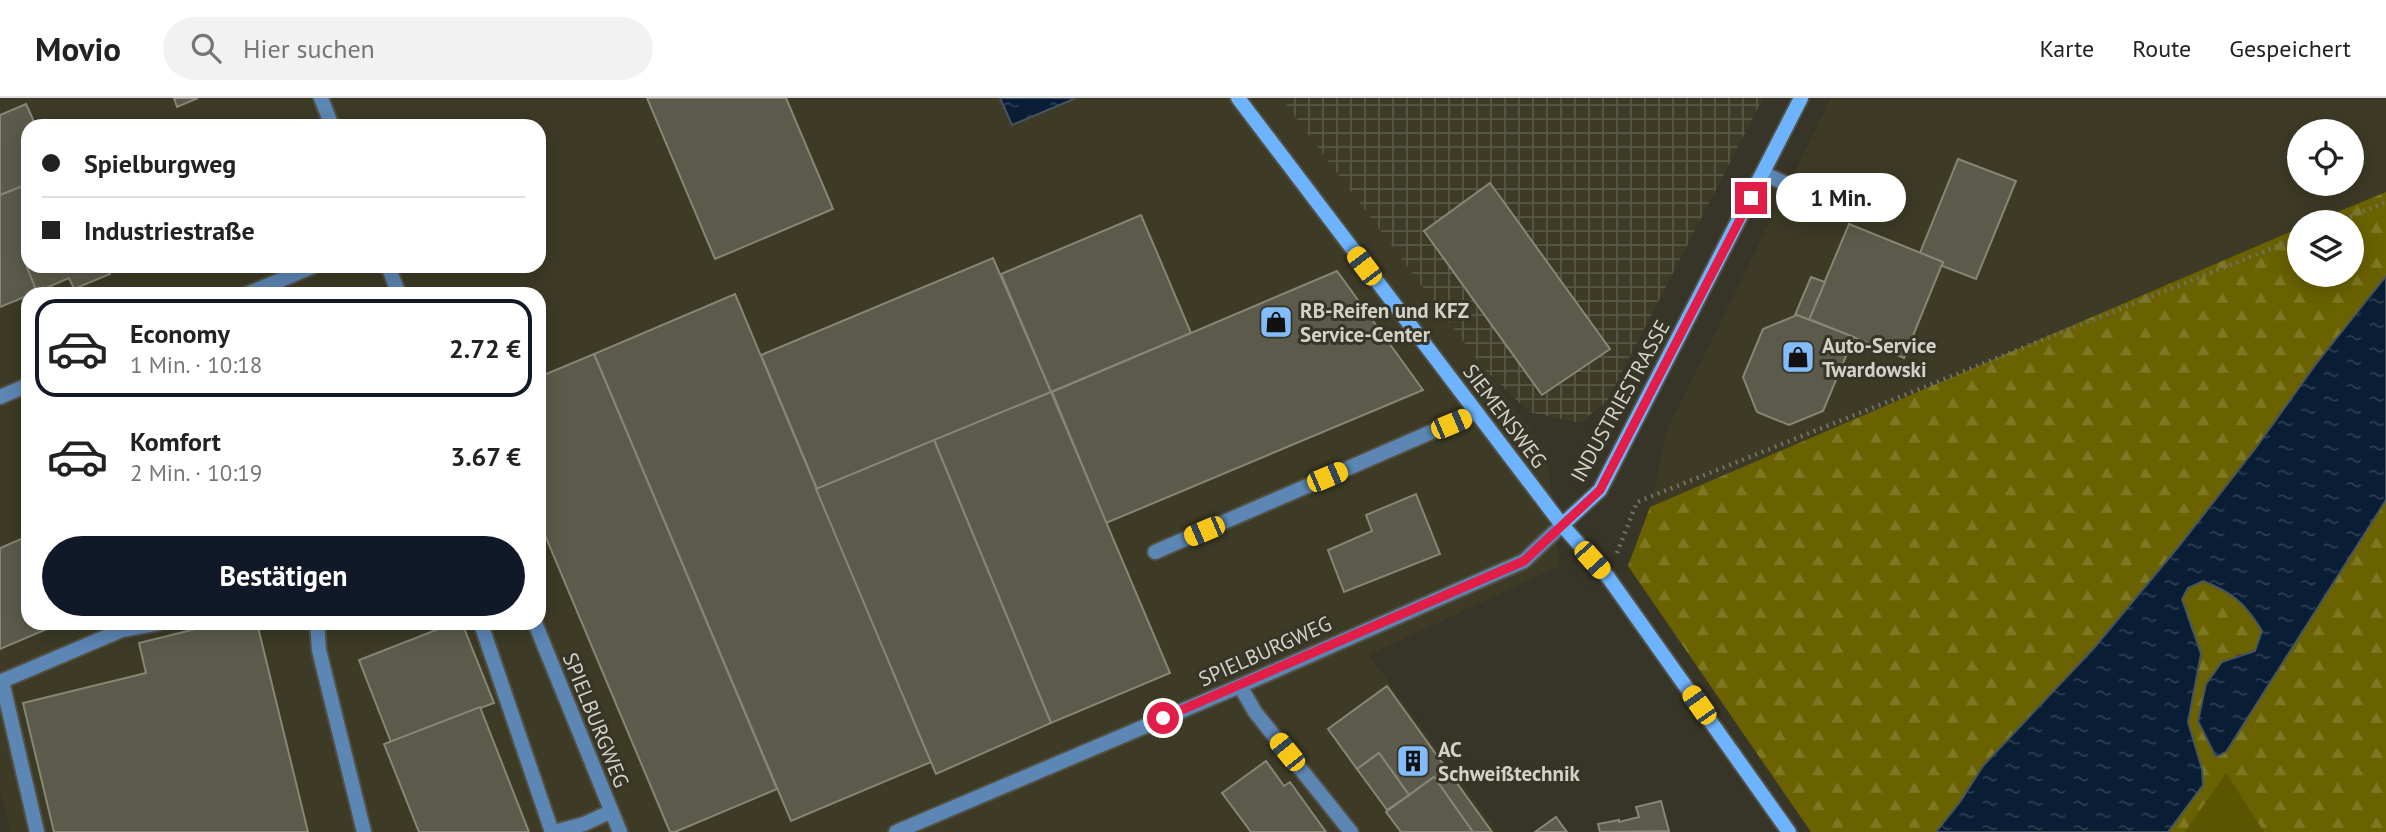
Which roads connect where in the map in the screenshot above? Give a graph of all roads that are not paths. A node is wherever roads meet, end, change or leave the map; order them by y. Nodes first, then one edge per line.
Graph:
1 (321, 98) edge
2 (1238, 98) edge
3 (1801, 98) edge
4 (329, 119) edge
5 (1764, 174) junction
6 (1831, 203) dead end
7 (297, 273) edge
8 (264, 287) edge
9 (21, 388) edge
10 (0, 397) edge
11 (1475, 413) junction
12 (1562, 525) junction
13 (1155, 552) dead end
14 (122, 630) edge
15 (318, 630) edge
16 (483, 630) edge
17 (538, 630) edge
18 (1240, 686) junction
19 (610, 812) junction
20 (37, 832) edge
21 (364, 832) edge
22 (553, 832) edge
23 (620, 832) edge
24 (897, 832) edge
25 (1351, 832) edge
26 (1789, 832) edge

1 - 4 street
2 - 11 street, SIEMENSWEG
3 - 5 street, INDUSTRIESTRASSE
5 - 6 street
5 - 12 street, INDUSTRIESTRASSE
7 - 8 street
9 - 10 street
11 - 12 street, SIEMENSWEG
11 - 13 street
12 - 18 street, SPIELBURGWEG
12 - 26 street
14 - 20 street
15 - 21 street
16 - 22 street
17 - 19 street, SPIELBURGWEG
18 - 24 street, SPIELBURGWEG
18 - 25 street
19 - 22 street
19 - 23 street, SPIELBURGWEG

